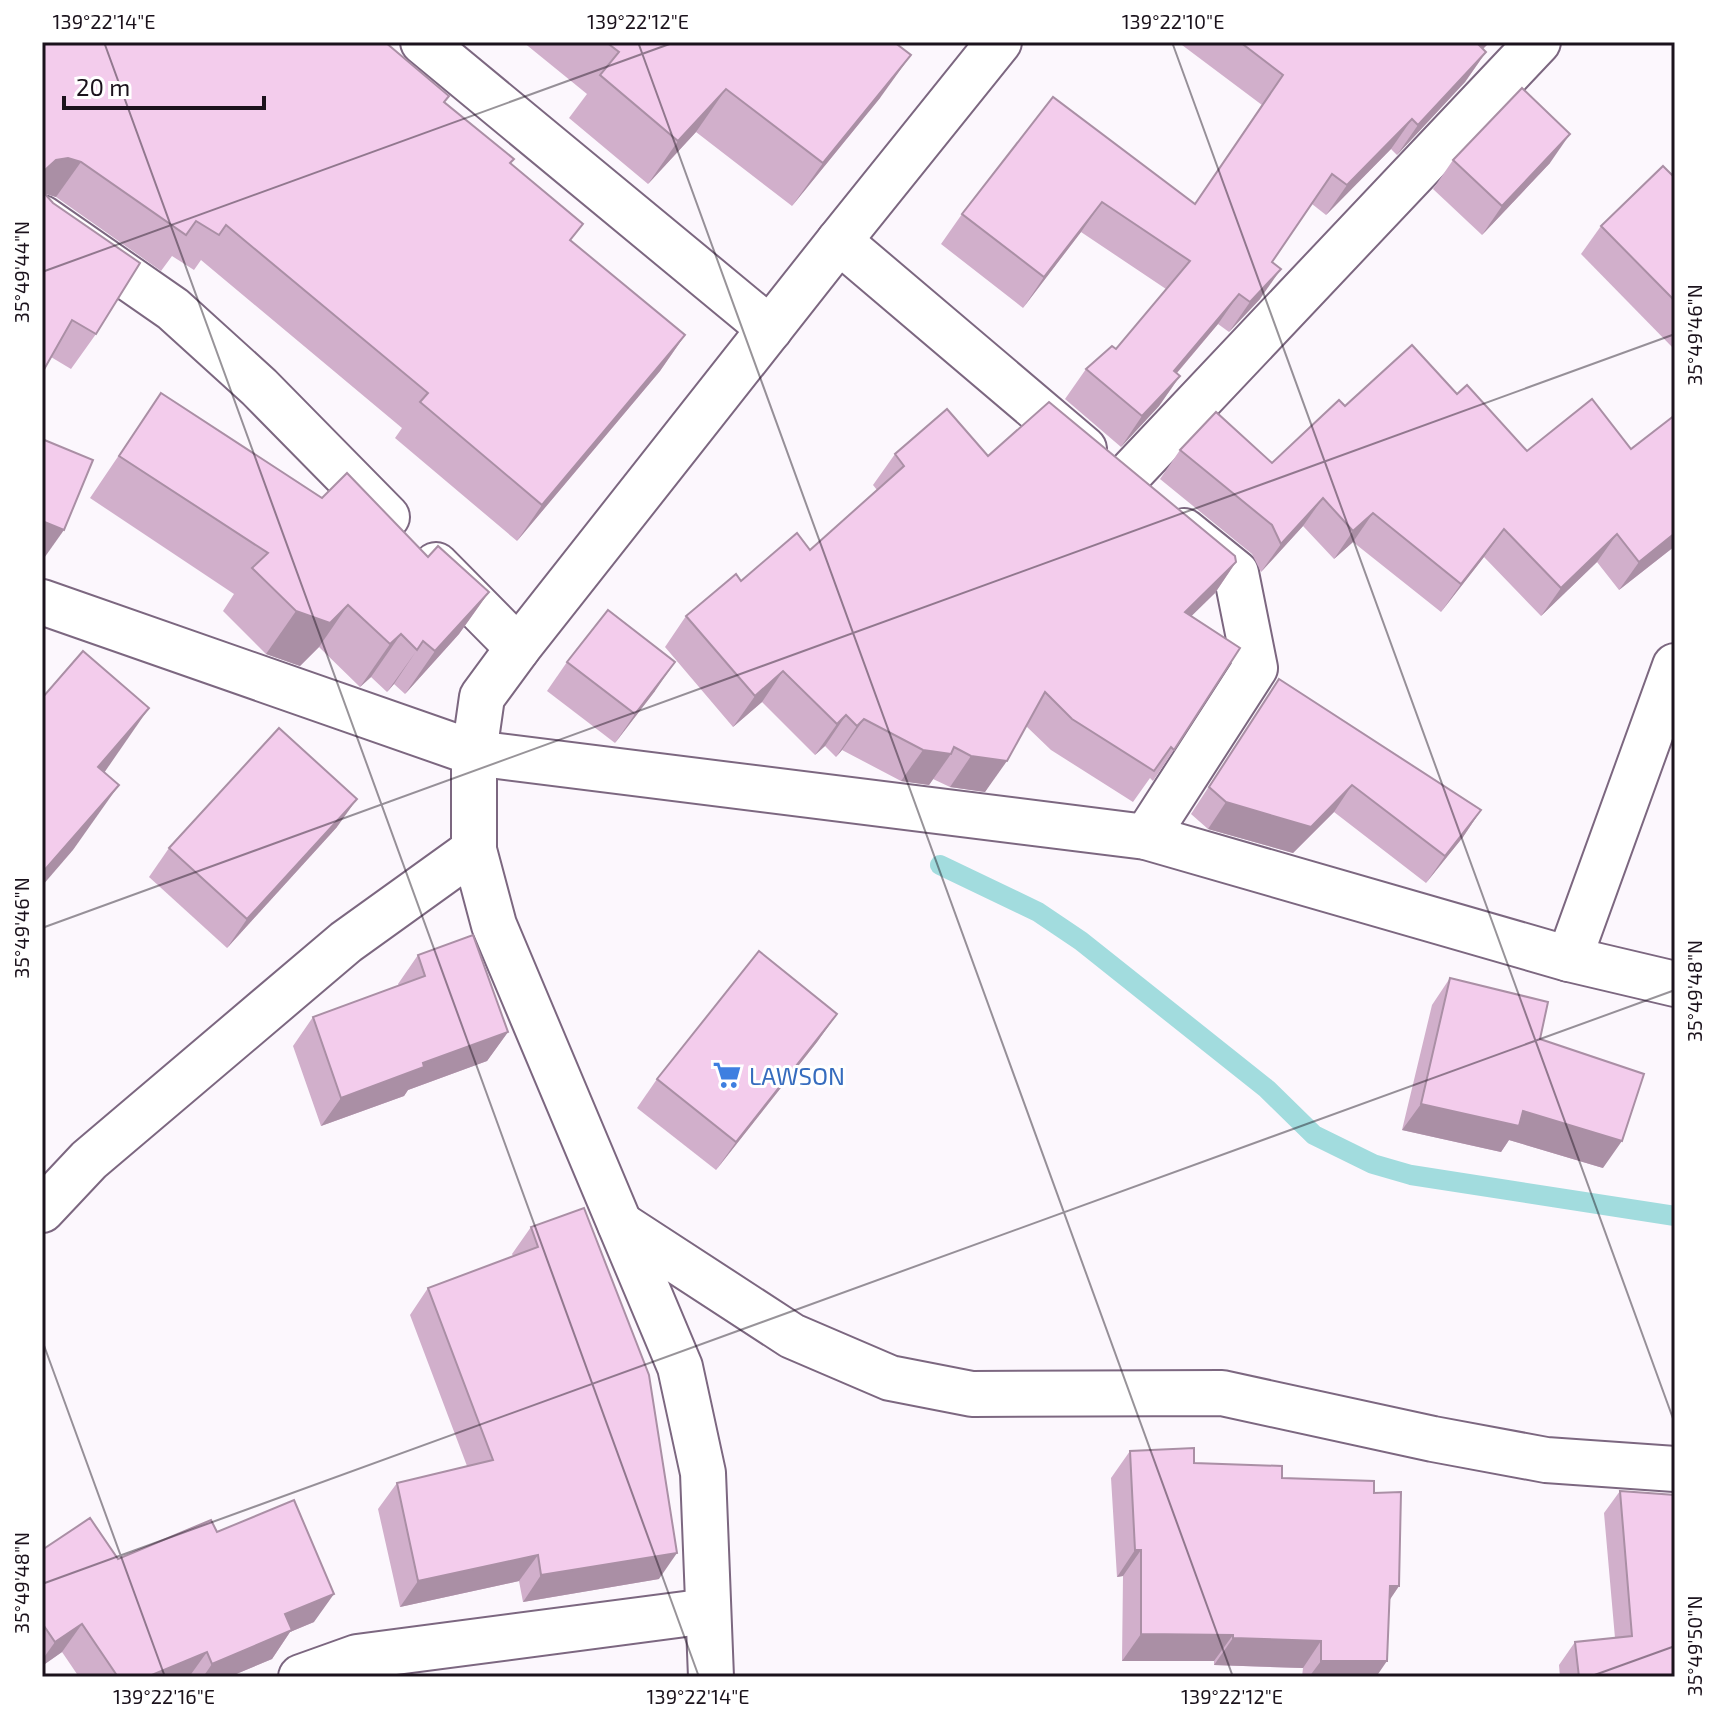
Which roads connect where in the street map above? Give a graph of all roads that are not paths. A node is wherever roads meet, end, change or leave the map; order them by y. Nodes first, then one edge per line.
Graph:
1 (423, 42) edge
2 (999, 42) edge
3 (1538, 42) edge
4 (42, 218) edge
5 (839, 241) junction
6 (770, 329) junction
7 (1123, 481) junction
8 (42, 602) edge
9 (518, 648) junction
10 (1675, 666) edge
11 (474, 753) junction
12 (1146, 837) junction
13 (474, 850) junction
14 (1569, 959) junction
15 (1675, 984) edge
16 (42, 1210) edge
17 (620, 1224) junction
18 (1675, 1469) edge
19 (708, 1611) junction
20 (301, 1677) edge
21 (711, 1677) edge

1 - 6 street
2 - 5 street
3 - 7 street
4 - 9 street
5 - 6 street
5 - 7 street
6 - 9 street
7 - 12 street
8 - 11 street
9 - 11 street
10 - 14 street
11 - 12 street
11 - 13 street
12 - 14 street
13 - 16 street
13 - 17 street
14 - 15 street
17 - 18 street
17 - 19 street
19 - 20 street
19 - 21 street

